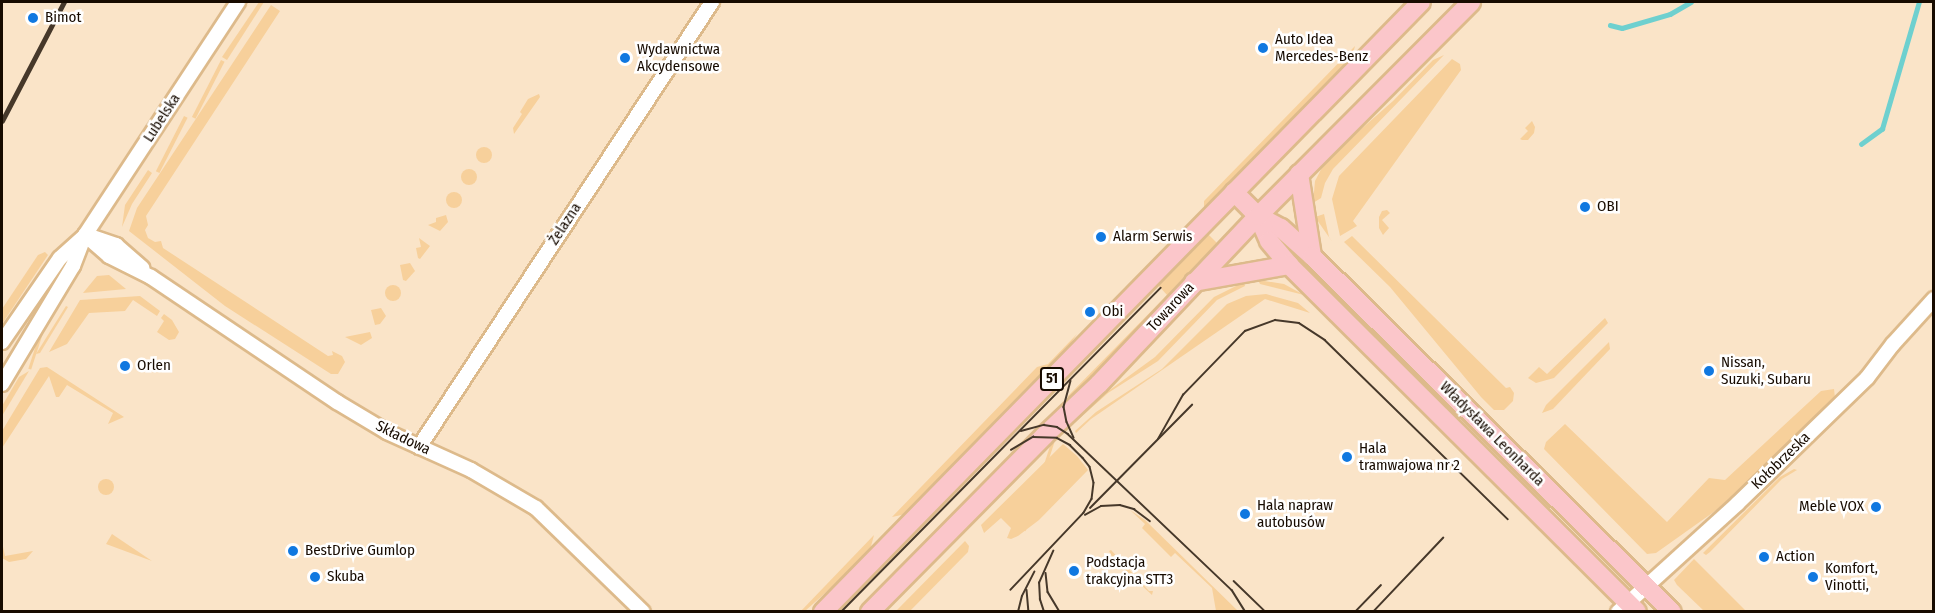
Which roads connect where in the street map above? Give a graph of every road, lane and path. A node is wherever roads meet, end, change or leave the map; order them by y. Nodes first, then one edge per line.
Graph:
1 (238, 2) edge
2 (712, 2) edge
3 (1421, 2) edge
4 (1471, 2) edge
5 (1299, 174) junction
6 (1234, 192) junction
7 (1258, 216) junction
8 (86, 235) junction
9 (1312, 256) junction
10 (1289, 265) junction
11 (1194, 282) junction
12 (1934, 299) edge
13 (2, 342) edge
14 (2, 384) edge
15 (419, 447) junction
16 (1645, 585) junction
17 (1627, 608) edge
18 (643, 612) edge
19 (823, 612) edge
20 (870, 612) edge
21 (1672, 612) edge

1 - 8 street, Lubelska
2 - 15 street, Żelazna
3 - 6 main road, 51
4 - 5 main road, Towarowa / 51
5 - 7 main road, Towarowa / 51
5 - 9 main road
6 - 7 main road, Władysława Leonharda
6 - 19 main road, 51
7 - 9 main road, Władysława Leonharda
7 - 10 main road, Władysława Leonharda
7 - 11 main road, Towarowa / 51
8 - 13 street, Lubelska
8 - 14 street, Lubelska
8 - 15 street, Składowa
9 - 16 main road, Władysława Leonharda
10 - 11 main road
10 - 17 main road, Władysława Leonharda
11 - 20 main road, Towarowa / 51
12 - 16 street, Kołobrzeska
15 - 18 street, Składowa
16 - 17 street, Kołobrzeska
16 - 21 main road, Władysława Leonharda

